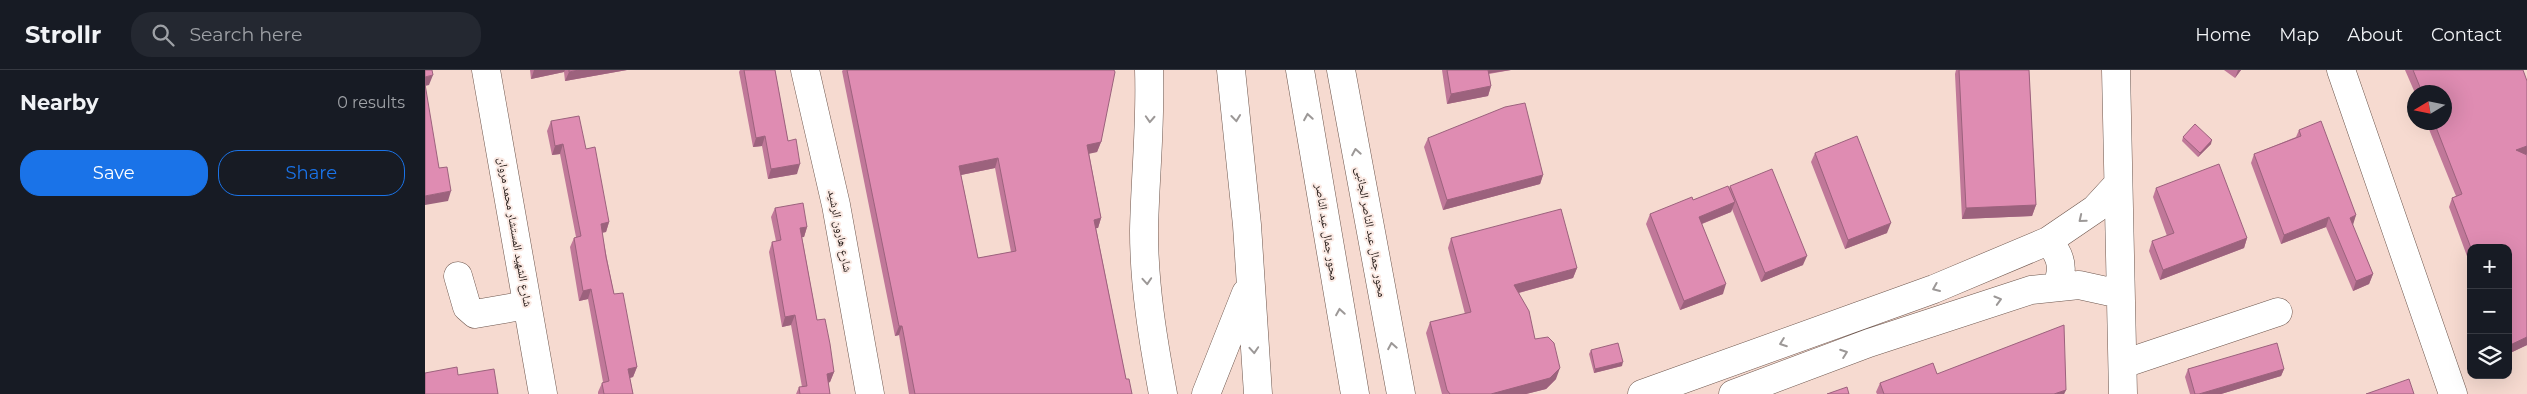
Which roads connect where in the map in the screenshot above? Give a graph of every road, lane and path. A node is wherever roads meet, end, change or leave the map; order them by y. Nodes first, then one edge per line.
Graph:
1 (486, 70) edge
2 (805, 70) edge
3 (1149, 70) edge
4 (1231, 70) edge
5 (1300, 70) edge
6 (1341, 70) edge
7 (2116, 70) edge
8 (2341, 70) edge
9 (2117, 185) junction
10 (2047, 241) junction
11 (458, 276) dead end
12 (1250, 285) junction
13 (2056, 287) junction
14 (2121, 294) junction
15 (527, 305) junction
16 (2278, 312) dead end
17 (2123, 364) junction
18 (543, 394) edge
19 (870, 394) edge
20 (1163, 394) edge
21 (1207, 394) edge
22 (1257, 394) edge
23 (1355, 394) edge
24 (1401, 394) edge
25 (1642, 394) edge
26 (1733, 394) edge
27 (2123, 394) edge
28 (2454, 394) edge

1 - 15 street, شارع الشهيد المستشار محمد مروان
2 - 19 street, شارع هارون الرشيد
3 -> 20 street
4 -> 12 street
23 -> 5 street, محور جمال عبد الناصر
24 -> 6 street, محور جمال عبد الناصر الجانبى
7 - 9 street
8 - 28 street
9 -> 10 street
9 - 14 street
10 - 13 street
10 -> 25 street
11 - 15 street
12 - 21 street
12 -> 22 street
13 - 14 street
26 -> 13 street
14 - 17 street
15 - 18 street, شارع الشهيد المستشار محمد مروان
16 - 17 street
17 - 27 street

